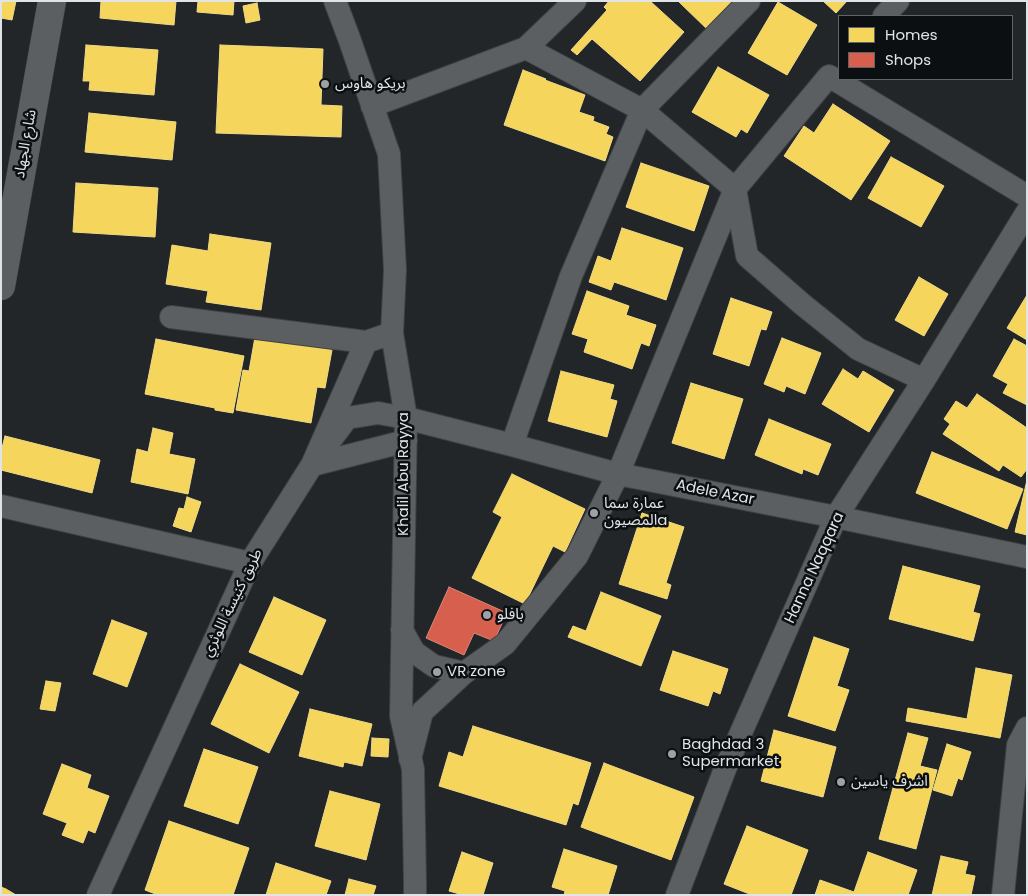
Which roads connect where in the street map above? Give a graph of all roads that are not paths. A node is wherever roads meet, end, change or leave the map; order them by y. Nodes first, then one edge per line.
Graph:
1 (52, 1) edge
2 (335, 1) edge
3 (574, 1) edge
4 (749, 1) edge
5 (898, 1) edge
6 (885, 15) edge
7 (526, 48) junction
8 (834, 71) edge
9 (848, 80) edge
10 (372, 106) junction
11 (642, 110) junction
12 (736, 189) junction
13 (1027, 196) edge
14 (1027, 212) edge
15 (1, 286) edge
16 (171, 317) dead end
17 (392, 333) junction
18 (366, 342) junction
19 (924, 380) junction
20 (406, 418) junction
21 (406, 441) junction
22 (512, 445) junction
23 (312, 465) junction
24 (618, 474) junction
25 (1, 506) edge
26 (836, 517) junction
27 (1027, 557) edge
28 (250, 563) junction
29 (402, 630) junction
30 (464, 672) junction
31 (1027, 728) edge
32 (410, 759) junction
33 (98, 895) edge
34 (415, 895) edge
35 (677, 895) edge
36 (1003, 895) edge

1 - 15 street, شارع الجهاد
2 - 10 street, Khalil Abu Rayya
3 - 7 street
4 - 11 street
5 - 6 street
7 - 10 street
7 - 11 street
8 - 12 street
9 - 13 street
10 - 17 street, Khalil Abu Rayya
11 - 12 street
11 - 22 street
12 - 19 street
12 - 24 street
14 - 19 street, Hanna Naqqara
16 - 18 street
17 - 18 street
17 - 20 street, Khalil Abu Rayya
18 - 23 street, طريق كنيسة اللوثري
19 - 26 street, Hanna Naqqara
20 - 21 street, Khalil Abu Rayya
20 - 22 street, Adele Azar
20 - 23 street, Adele Azar
21 - 23 street
21 - 29 street, Khalil Abu Rayya
22 - 24 street, Adele Azar
23 - 28 street, طريق كنيسة اللوثري
24 - 26 street, Adele Azar
24 - 30 street
25 - 28 street
26 - 27 street, Adele Azar
26 - 35 street, Hanna Naqqara
28 - 33 street, طريق كنيسة اللوثري
29 - 30 street
29 - 32 street, Khalil Abu Rayya
30 - 32 street
31 - 36 street
32 - 34 street, Khalil Abu Rayya

